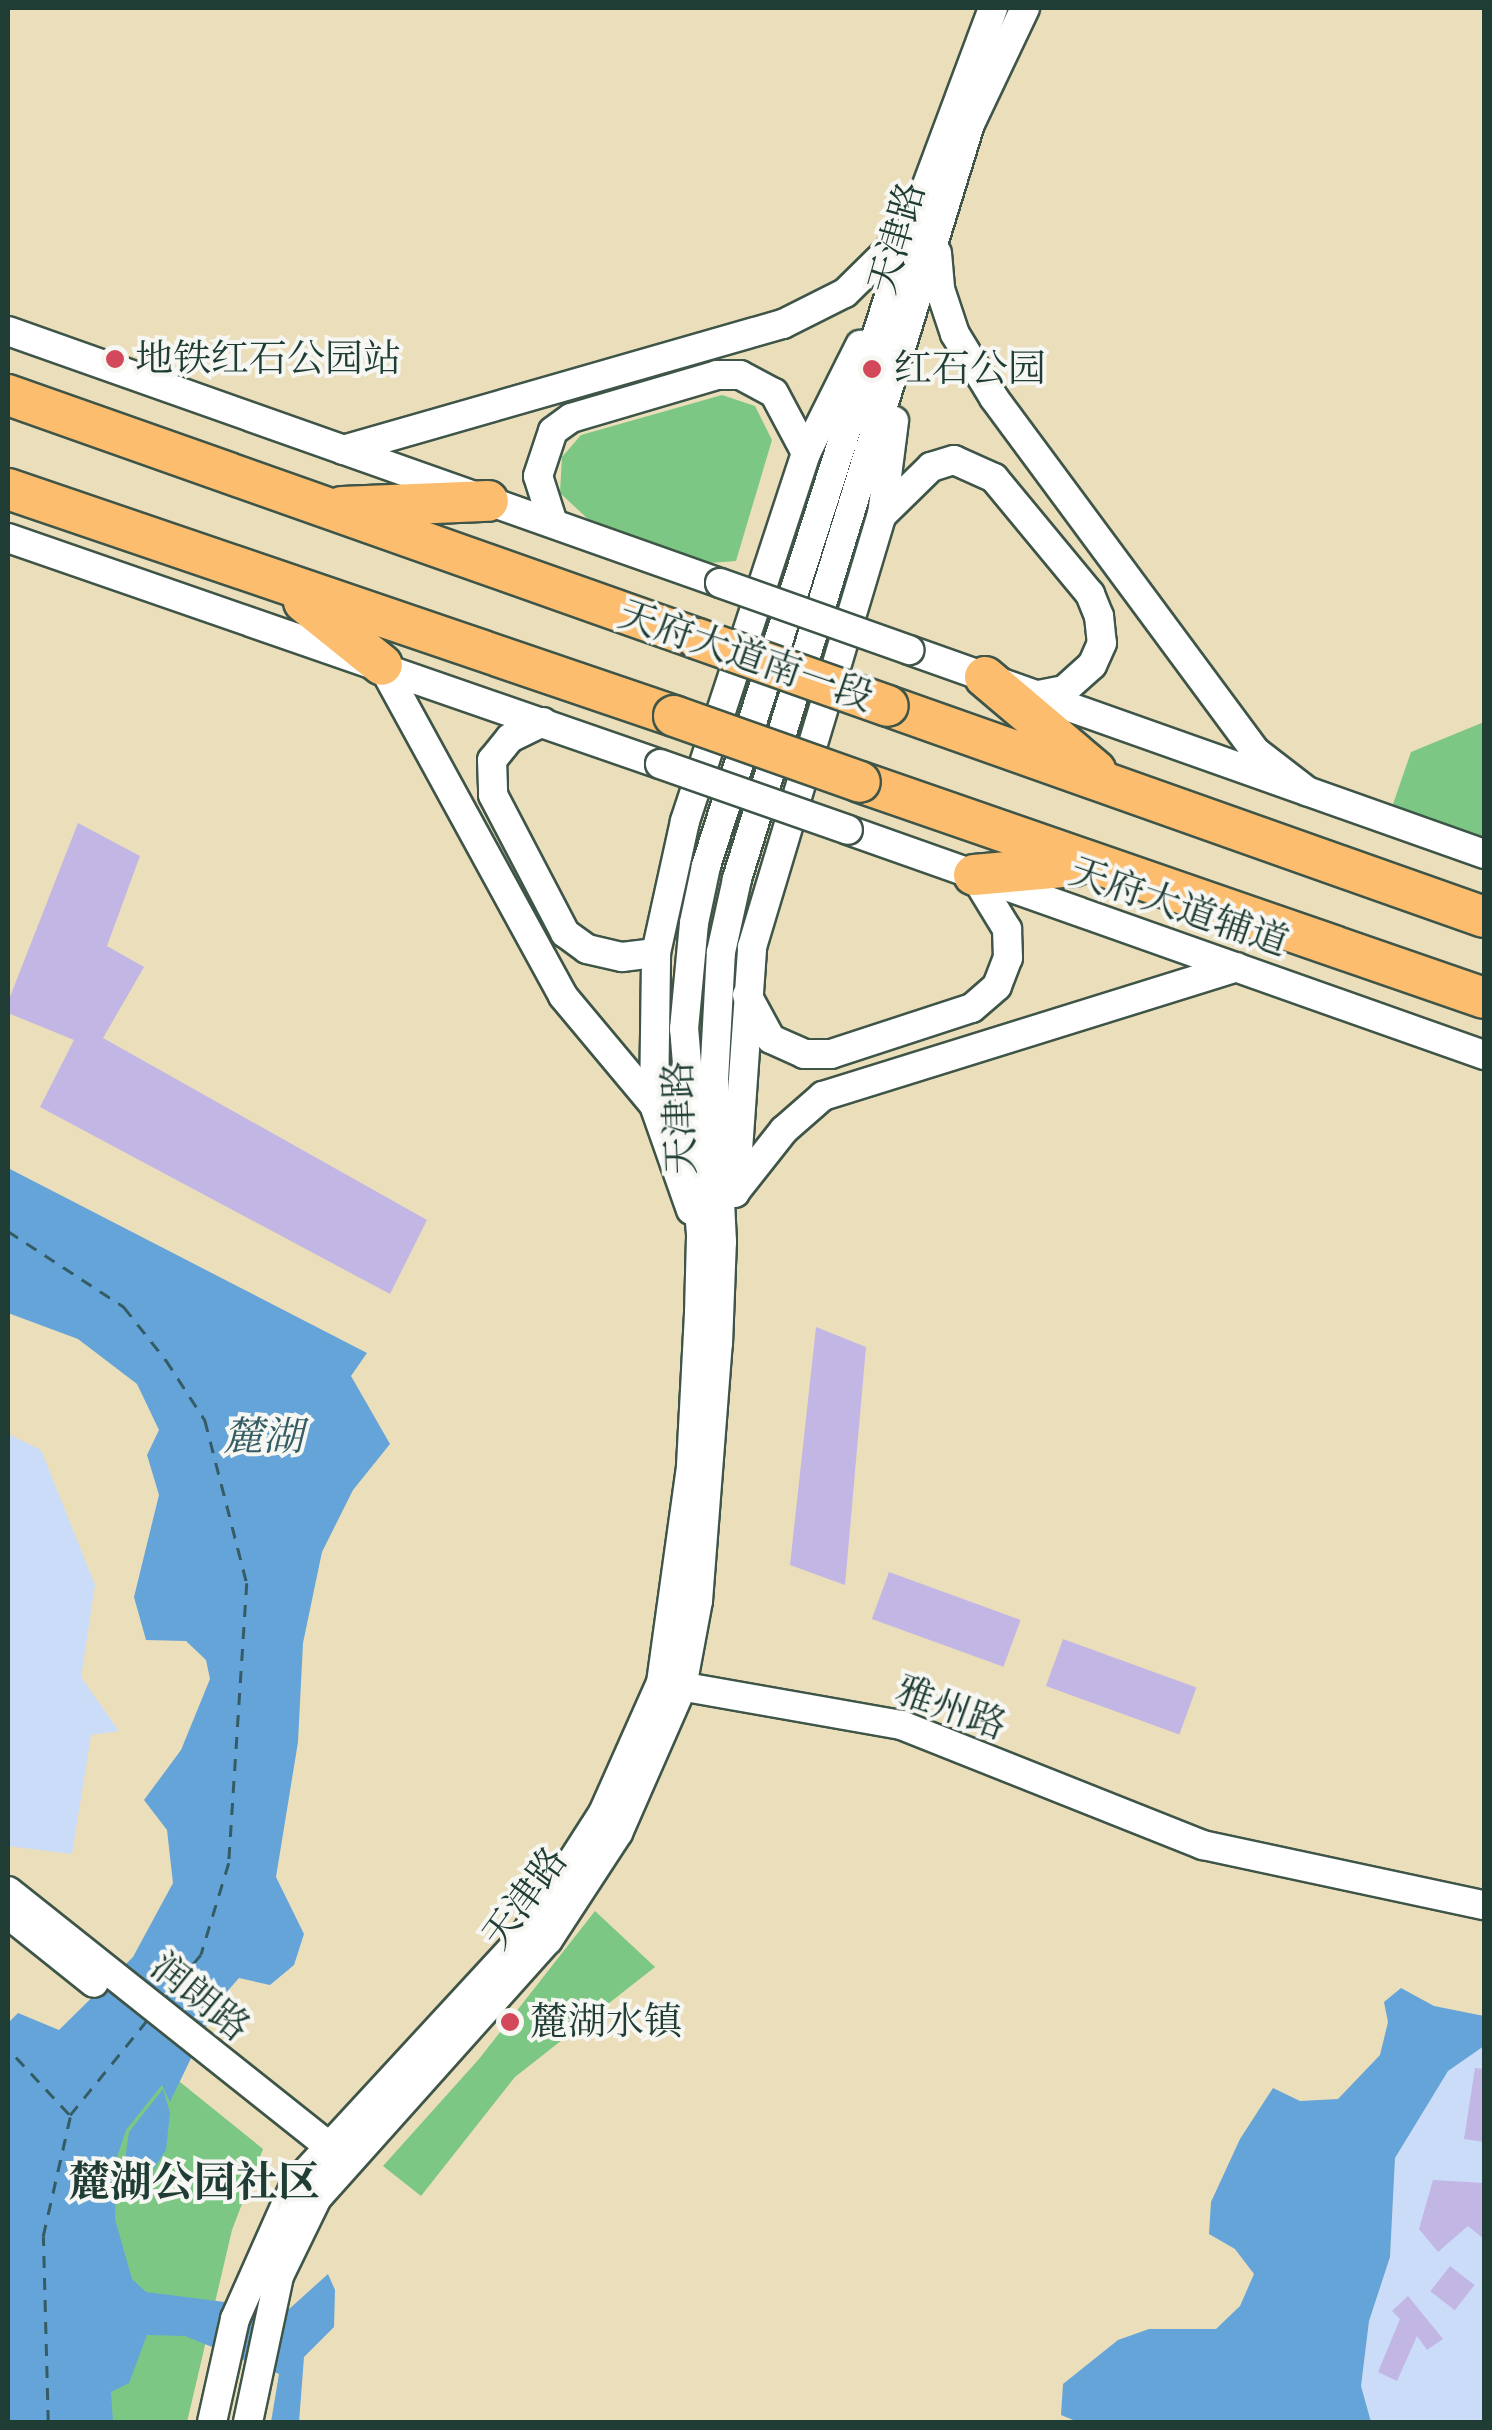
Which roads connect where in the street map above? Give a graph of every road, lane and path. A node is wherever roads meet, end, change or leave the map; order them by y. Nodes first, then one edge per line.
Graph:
1 (994, 8) edge
2 (1024, 8) edge
3 (924, 229) junction
4 (897, 272) junction
5 (13, 333) edge
6 (902, 354) junction
7 (8, 395) edge
8 (343, 450) junction
9 (806, 454) junction
10 (8, 490) edge
11 (488, 501) junction
12 (321, 508) junction
13 (882, 515) junction
14 (553, 523) junction
15 (8, 538) edge
16 (282, 584) junction
17 (382, 665) junction
18 (984, 677) junction
19 (1038, 696) junction
20 (543, 722) junction
21 (1114, 786) junction
22 (1307, 791) junction
23 (1484, 854) edge
24 (1087, 865) junction
25 (974, 875) junction
26 (1484, 917) edge
27 (656, 953) junction
28 (1236, 967) junction
29 (745, 991) junction
30 (1484, 998) edge
31 (1484, 1055) edge
32 (654, 1105) junction
33 (735, 1192) junction
34 (711, 1238) junction
35 (672, 1685) junction
36 (8, 1891) edge
37 (1484, 1905) edge
38 (8, 1914) edge
39 (43, 1930) junction
40 (331, 2160) junction
41 (212, 2422) edge
42 (248, 2422) edge

1 - 3 street, 天津路
2 - 3 street, 天津路
3 - 4 street, 天津路
3 - 6 street, 天津路
3 - 8 street
3 - 22 street
4 - 9 street
4 - 34 street, 天津路
5 - 8 street
6 - 13 street
6 - 34 street, 天津路
7 - 12 highway, 天府大道南一段
8 - 11 street
9 - 14 street
9 - 27 street
10 - 16 highway
11 - 12 highway
11 - 14 street
12 - 21 highway, 天府大道南一段, bridge
13 - 19 street
13 - 29 street
14 - 18 street, bridge
15 - 17 street, 天府大道辅道
16 - 17 highway
16 - 24 highway, bridge
17 - 20 street, 天府大道辅道
17 - 32 street
18 - 19 street
18 - 21 highway
19 - 22 street
20 - 25 street, 天府大道辅道, bridge
20 - 27 street
21 - 26 highway, 天府大道南一段
22 - 23 street
24 - 25 highway
24 - 30 highway
25 - 28 street, 天府大道辅道
25 - 29 street
27 - 32 street
28 - 31 street, 天府大道辅道
28 - 33 street
29 - 33 street
32 - 34 street
33 - 34 street
34 - 35 street, 天津路
35 - 37 street, 雅州路
35 - 40 street, 天津路
36 - 39 street, 润朗路
38 - 39 street, 润朗路
39 - 40 street, 润朗路
40 - 41 street
40 - 42 street

